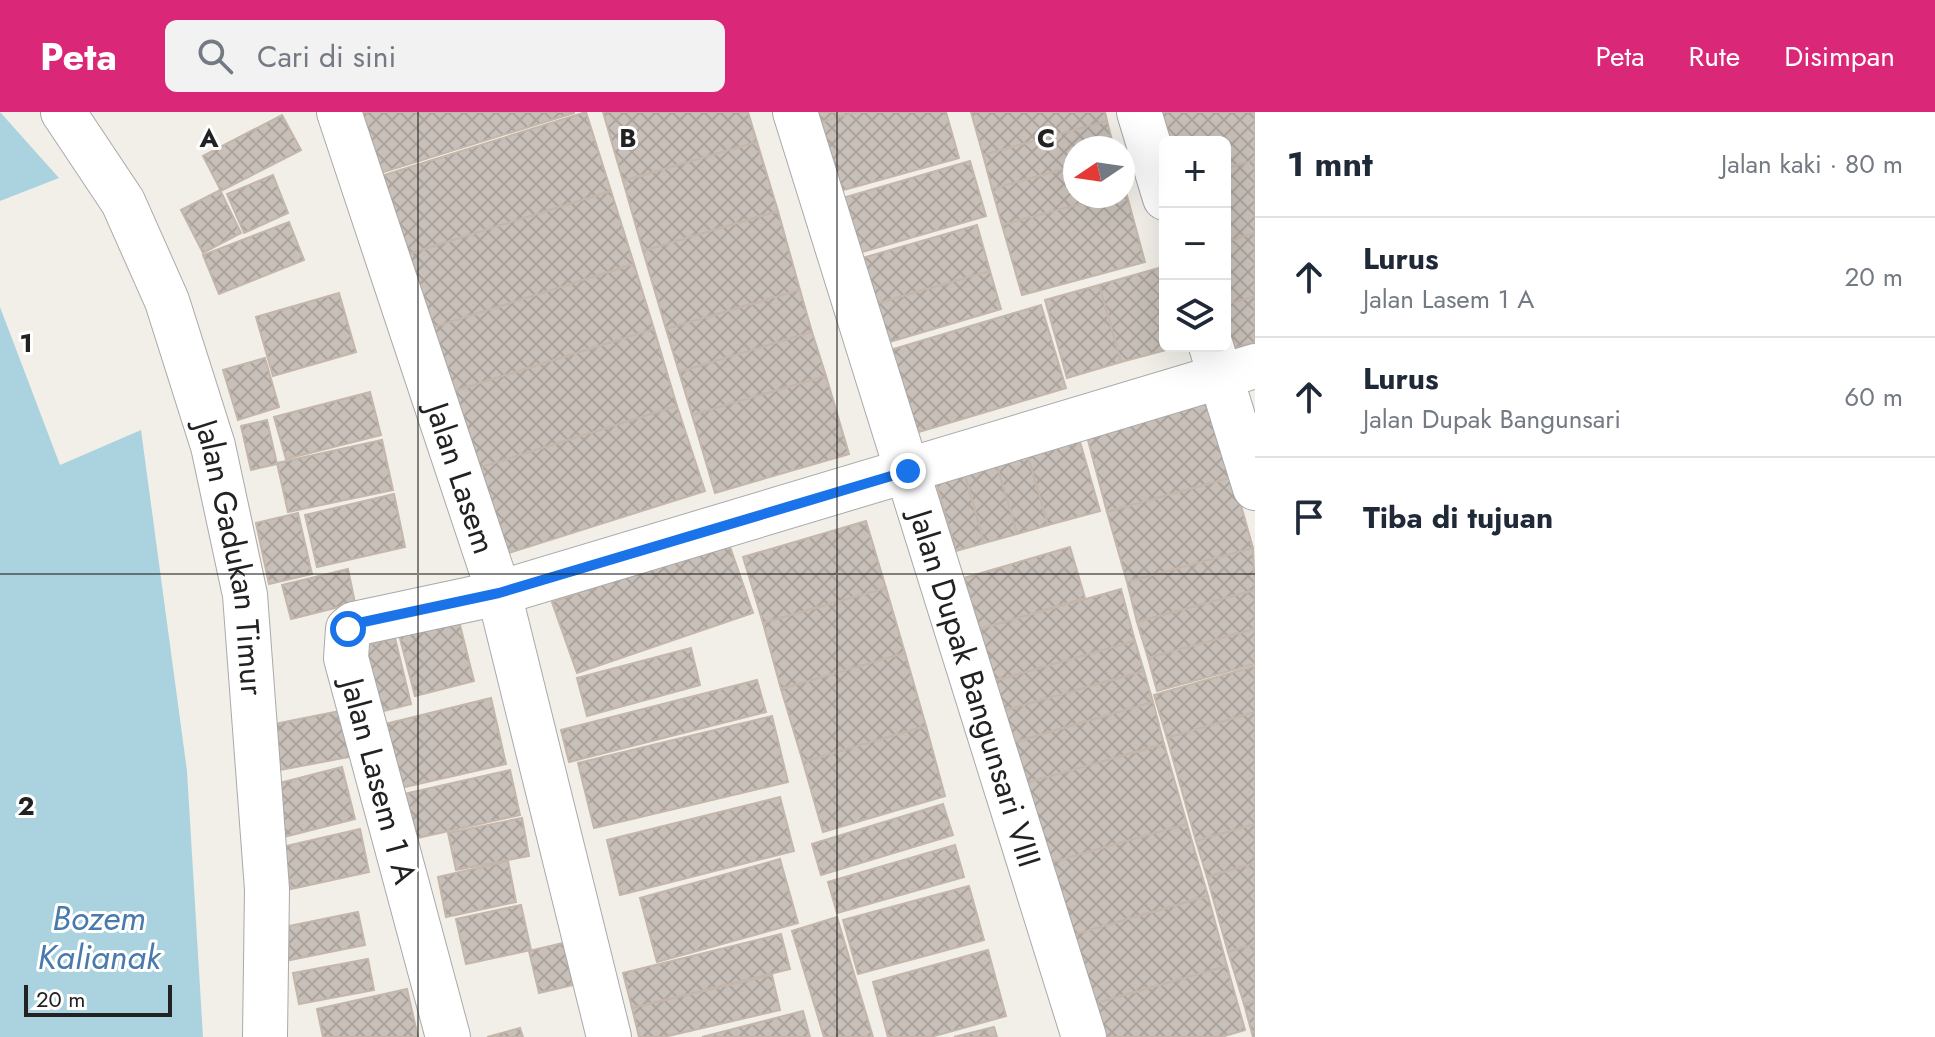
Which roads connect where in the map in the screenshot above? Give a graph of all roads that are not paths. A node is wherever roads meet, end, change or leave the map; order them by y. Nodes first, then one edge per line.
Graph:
1 (63, 112) edge
2 (339, 112) edge
3 (795, 112) edge
4 (1139, 112) edge
5 (1159, 178) edge
6 (1229, 363) edge
7 (908, 471) junction
8 (1255, 488) edge
9 (499, 593) junction
10 (265, 1037) edge
11 (448, 1037) edge
12 (609, 1037) edge
13 (1084, 1037) edge

1 - 10 street, Jalan Gadukan Timur
2 - 9 street, Jalan Lasem
3 - 7 street, Jalan Dupak Bangunsari VIII
4 - 5 street
6 - 7 street
6 - 8 street
7 - 9 street
7 - 13 street, Jalan Dupak Bangunsari VIII
9 - 11 street, Jalan Lasem 1 A
9 - 12 street, Jalan Lasem

